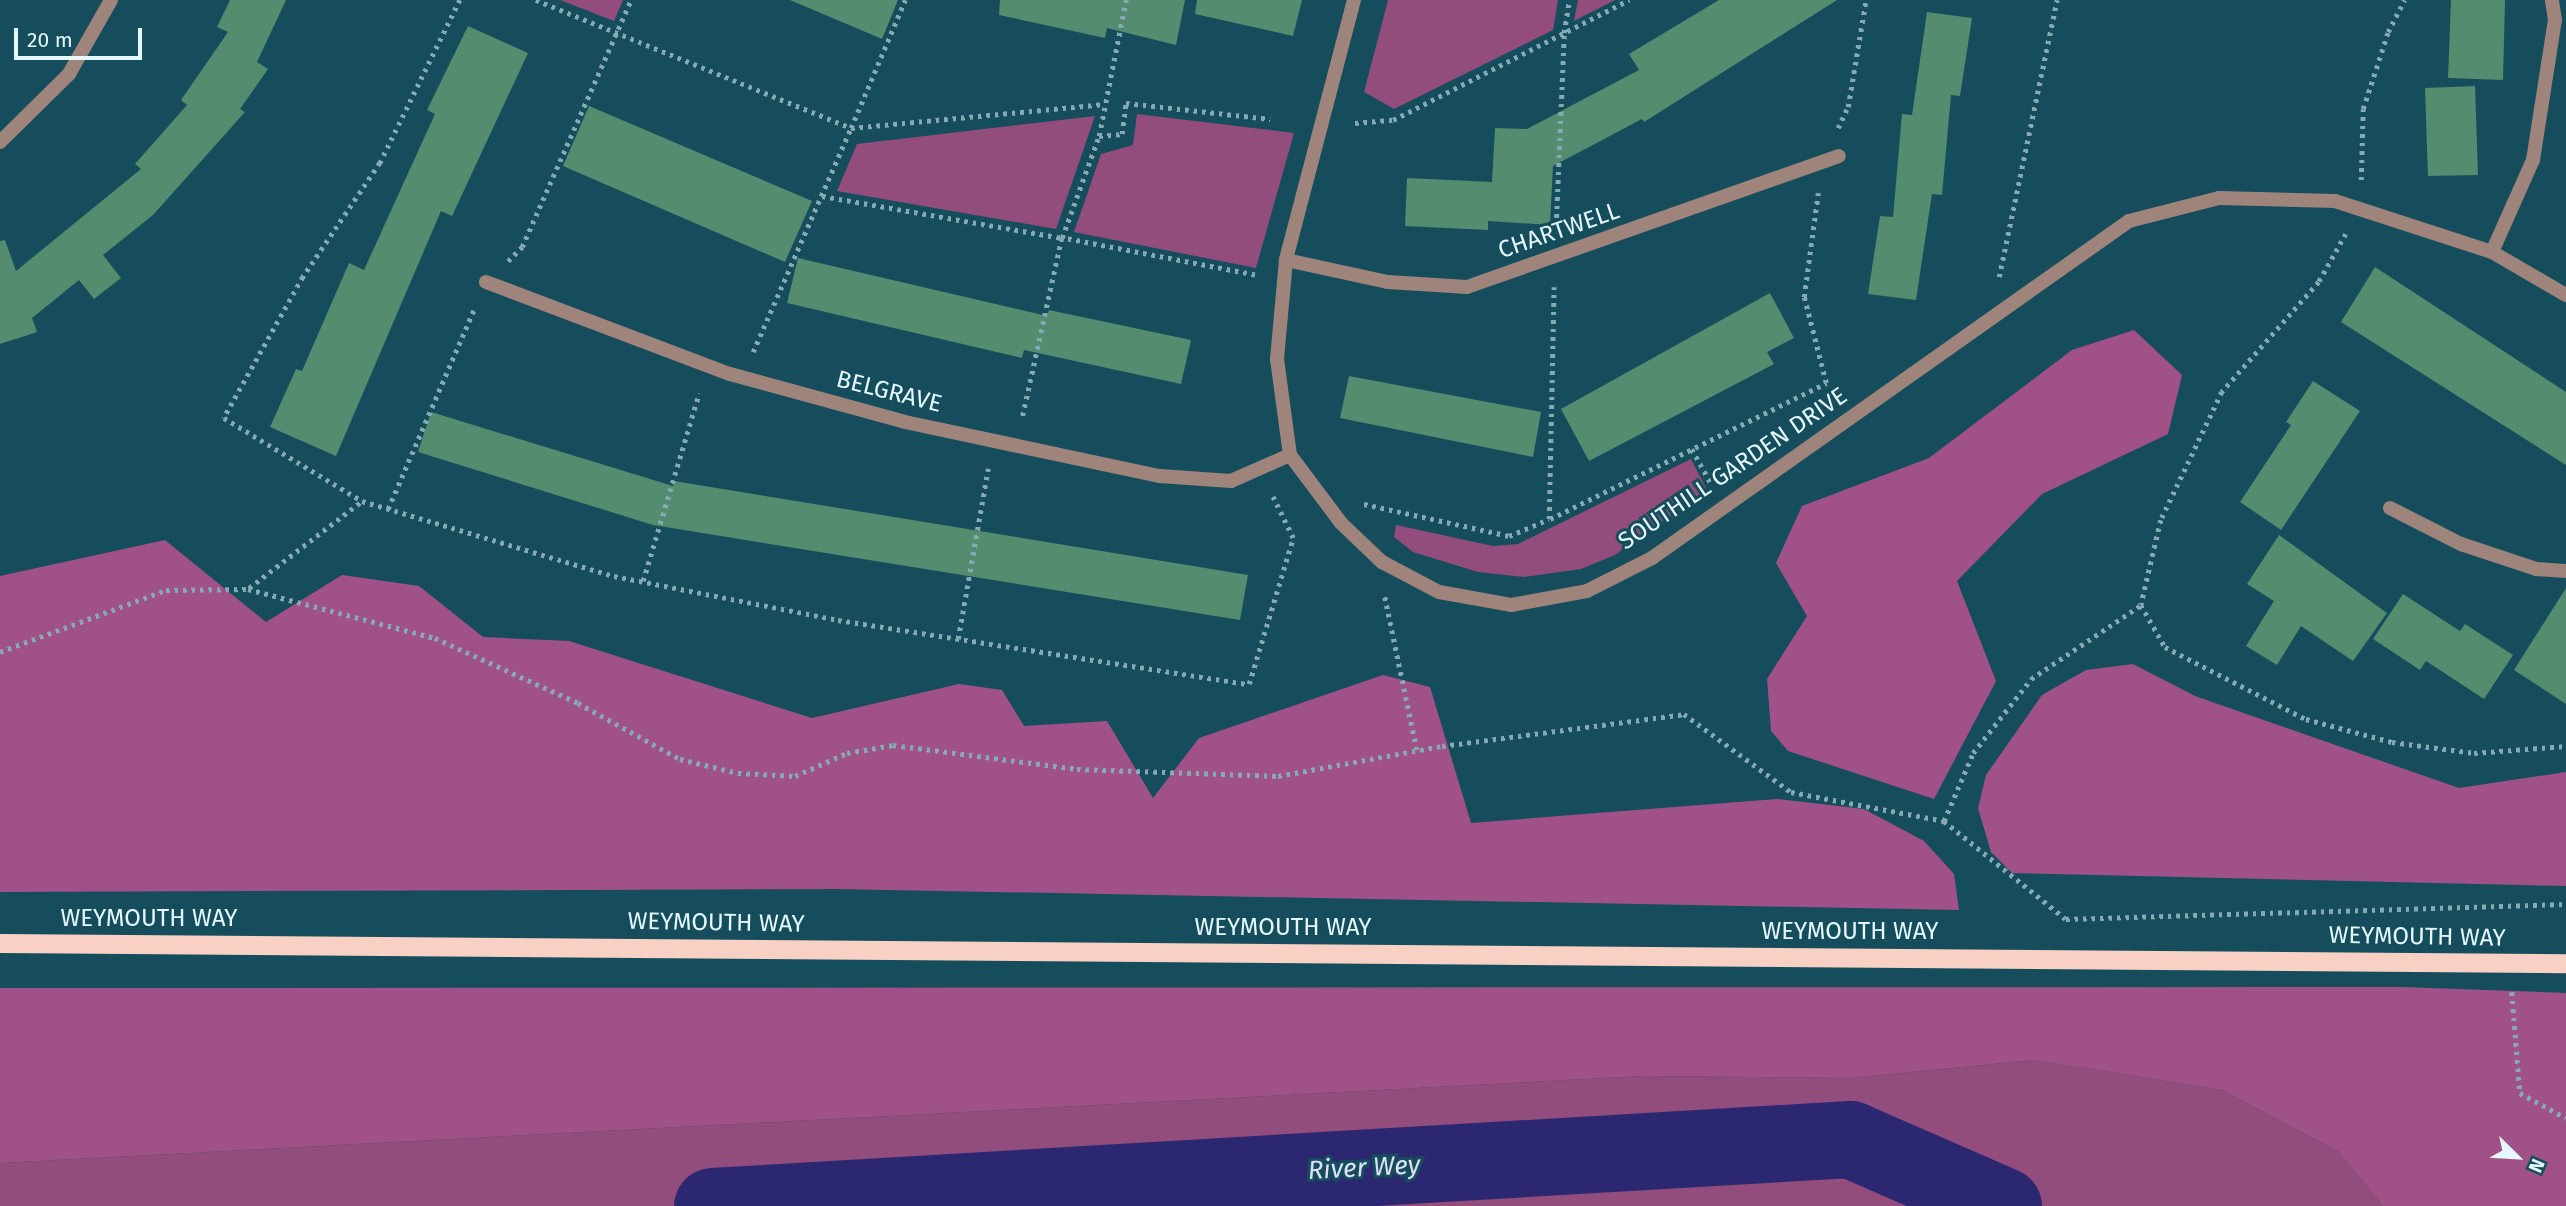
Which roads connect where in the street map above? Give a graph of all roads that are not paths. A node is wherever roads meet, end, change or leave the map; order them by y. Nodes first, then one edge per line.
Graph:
1 (111, 0) edge
2 (1354, 0) edge
3 (2552, 0) edge
4 (0, 142) edge
5 (1839, 156) dead end
6 (2492, 252) junction
7 (1286, 260) junction
8 (486, 282) road end
9 (2566, 295) edge
10 (1290, 455) junction
11 (2390, 508) dead end
12 (2566, 571) edge
13 (0, 943) edge
14 (2566, 963) edge

1 - 4 street
2 - 7 street, SOUTHILL GARDEN DRIVE
3 - 6 street
5 - 7 street, CHARTWELL
6 - 9 street, SOUTHILL GARDEN DRIVE
6 - 10 street, SOUTHILL GARDEN DRIVE
7 - 10 street, SOUTHILL GARDEN DRIVE
8 - 10 street, BELGRAVE
11 - 12 street
13 - 14 highway, WEYMOUTH WAY

